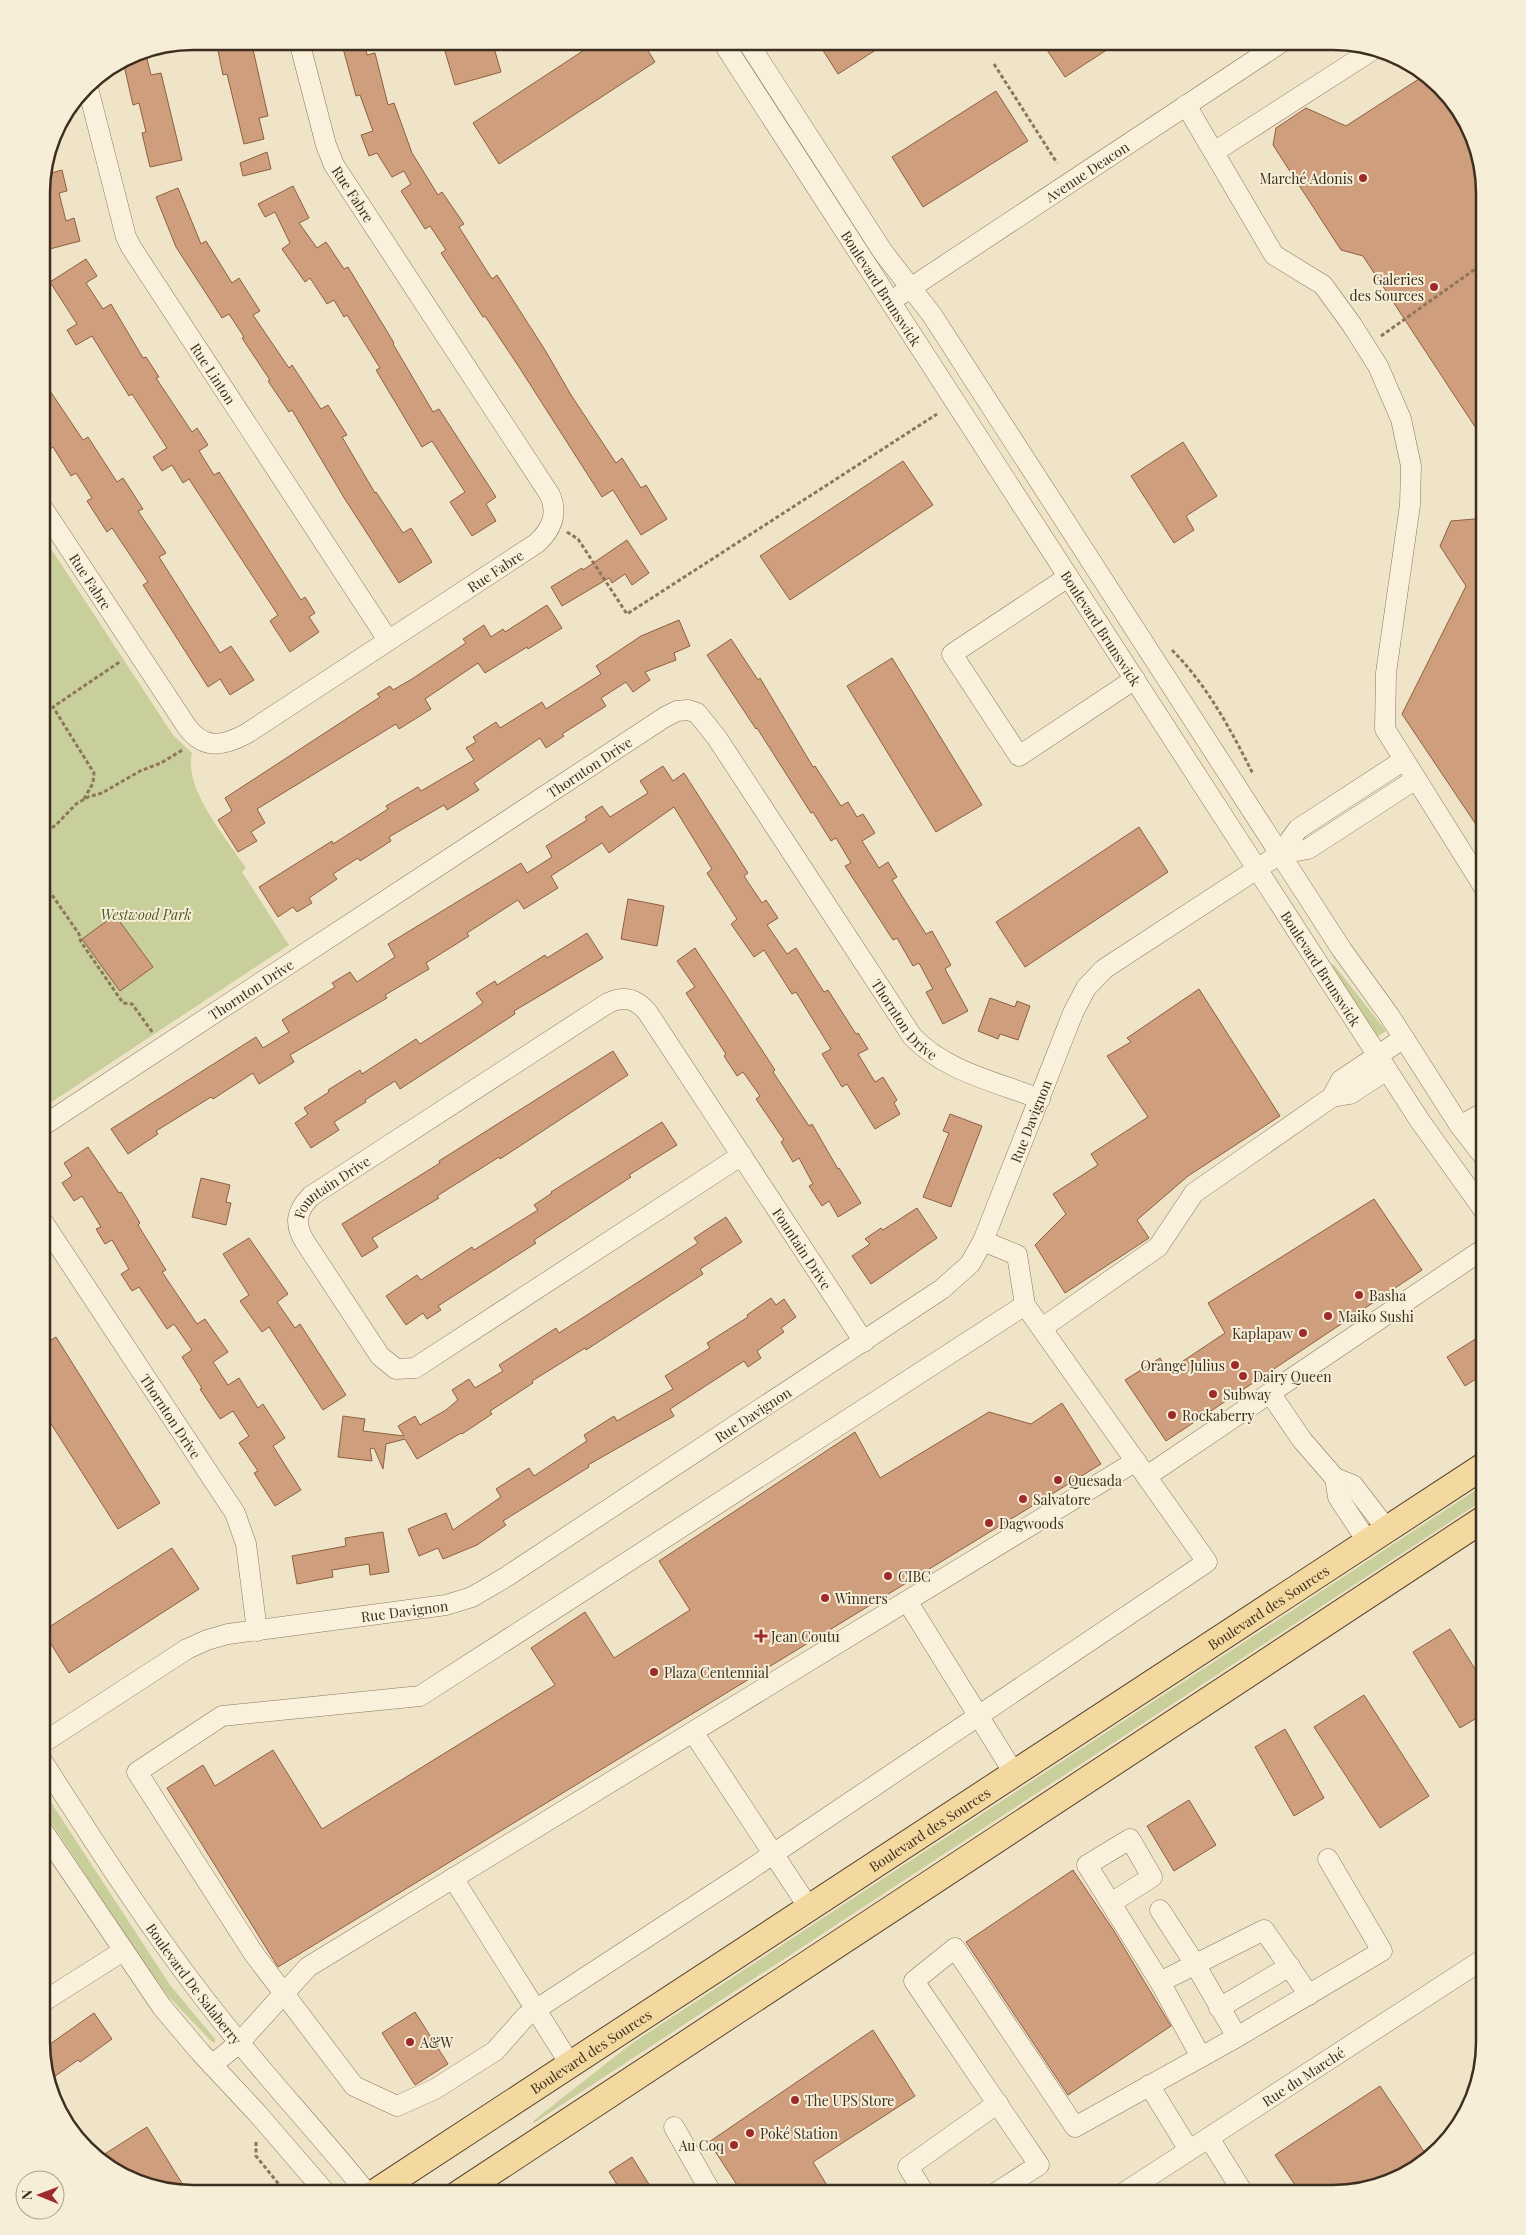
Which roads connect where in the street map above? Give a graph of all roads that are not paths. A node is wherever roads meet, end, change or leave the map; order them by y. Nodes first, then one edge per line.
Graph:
1 (301, 50) edge
2 (728, 50) edge
3 (753, 50) edge
4 (1270, 50) edge
5 (1365, 54) edge
6 (90, 95) edge
7 (1186, 106) junction
8 (1214, 152) junction
9 (910, 288) junction
10 (890, 301) junction
11 (50, 519) edge
12 (1068, 577) junction
13 (388, 640) junction
14 (1134, 679) junction
15 (1404, 760) junction
16 (1416, 779) junction
17 (1280, 854) junction
18 (1256, 869) junction
19 (1476, 875) edge
20 (1404, 1038) junction
21 (1383, 1063) junction
22 (1040, 1099) junction
23 (1476, 1117) edge
24 (50, 1121) edge
25 (1460, 1126) junction
26 (1476, 1146) edge
27 (742, 1155) junction
28 (1476, 1199) edge
29 (50, 1233) edge
30 (983, 1242) junction
31 (1476, 1254) edge
32 (1026, 1304) junction
33 (1042, 1328) junction
34 (864, 1342) junction
35 (1270, 1393) junction
36 (1141, 1469) junction
37 (1476, 1470) edge
38 (1476, 1524) edge
39 (1376, 1534) junction
40 (907, 1601) junction
41 (258, 1631) junction
42 (978, 1717) junction
43 (692, 1732) junction
44 (50, 1738) edge
45 (50, 1772) edge
46 (1014, 1773) junction
47 (50, 1842) edge
48 (773, 1853) junction
49 (1328, 1859) dead end
50 (453, 1878) junction
51 (1111, 1903) junction
52 (809, 1908) junction
53 (1160, 1910) dead end
54 (123, 1951) junction
55 (1194, 1964) junction
56 (1476, 1964) edge
57 (1290, 1966) junction
58 (1160, 1982) junction
59 (283, 1993) junction
60 (1309, 1995) junction
61 (50, 1997) edge
62 (1219, 2008) junction
63 (536, 2009) junction
64 (1237, 2038) junction
65 (239, 2043) junction
66 (1201, 2057) junction
67 (570, 2064) junction
68 (212, 2066) junction
69 (1149, 2086) junction
70 (998, 2103) junction
71 (674, 2126) dead end
72 (1209, 2138) junction
73 (1189, 2150) junction
74 (318, 2185) edge
75 (359, 2185) edge
76 (388, 2185) edge
77 (472, 2185) edge
78 (707, 2185) edge
79 (919, 2185) edge
80 (1008, 2185) edge
81 (1136, 2185) edge
82 (1238, 2185) edge

1 - 13 street, Rue Fabre
2 - 10 street, Boulevard Brunswick
3 - 9 street, Boulevard Brunswick
4 - 7 street, Avenue Deacon
5 - 8 street
6 - 13 street, Rue Linton
7 - 8 street
7 - 9 street, Avenue Deacon
8 - 15 street
9 - 10 street, Avenue Deacon
9 - 17 street, Boulevard Brunswick
10 - 12 street, Boulevard Brunswick
11 - 13 street, Rue Fabre
12 - 14 street, Boulevard Brunswick
12 - 14 street
14 - 18 street, Boulevard Brunswick
15 - 16 street
15 - 17 street
16 - 17 street
16 - 19 street
17 - 18 street, Rue Davignon
17 - 20 street, Boulevard Brunswick
18 - 21 street, Boulevard Brunswick
18 - 22 street, Rue Davignon
20 - 21 street
20 - 25 street, Boulevard Brunswick
21 - 28 street, Boulevard Brunswick
21 - 33 street
22 - 24 street, Thornton Drive
22 - 30 street, Rue Davignon
23 - 25 street
25 - 26 street, Boulevard Brunswick
27 - 27 street, Fountain Drive
27 - 34 street, Fountain Drive
29 - 41 street, Thornton Drive
30 - 32 street
30 - 34 street, Rue Davignon
31 - 35 street
32 - 33 street
32 - 59 street
33 - 36 street
34 - 41 street, Rue Davignon
35 - 36 street
35 - 39 street
36 - 40 street
36 - 42 street
37 - 39 main road, Boulevard des Sources
38 - 77 main road
39 - 46 main road, Boulevard des Sources
40 - 42 street
40 - 43 street
41 - 44 street, Rue Davignon
42 - 46 street
42 - 48 street
43 - 48 street
43 - 50 street
45 - 65 street, Boulevard De Salaberry
46 - 52 main road, Boulevard des Sources
47 - 54 street
48 - 52 street
48 - 63 street
49 - 60 street
50 - 59 street
50 - 63 street
51 - 51 street
51 - 58 street
52 - 67 main road, Boulevard des Sources
53 - 55 street
54 - 61 street
54 - 68 street
55 - 57 street
55 - 58 street
55 - 62 street
56 - 72 street, Rue du Marché
57 - 60 street
57 - 62 street
58 - 66 street
59 - 63 street
59 - 65 street
60 - 64 street
62 - 64 street
63 - 67 street
64 - 66 street
65 - 68 street
65 - 75 street, Boulevard De Salaberry
66 - 69 street
67 - 76 main road, Boulevard des Sources
68 - 74 street
69 - 70 street
69 - 73 street
70 - 79 street
70 - 80 street
71 - 78 street
72 - 73 street, Rue du Marché
72 - 82 street
73 - 81 street, Rue du Marché

